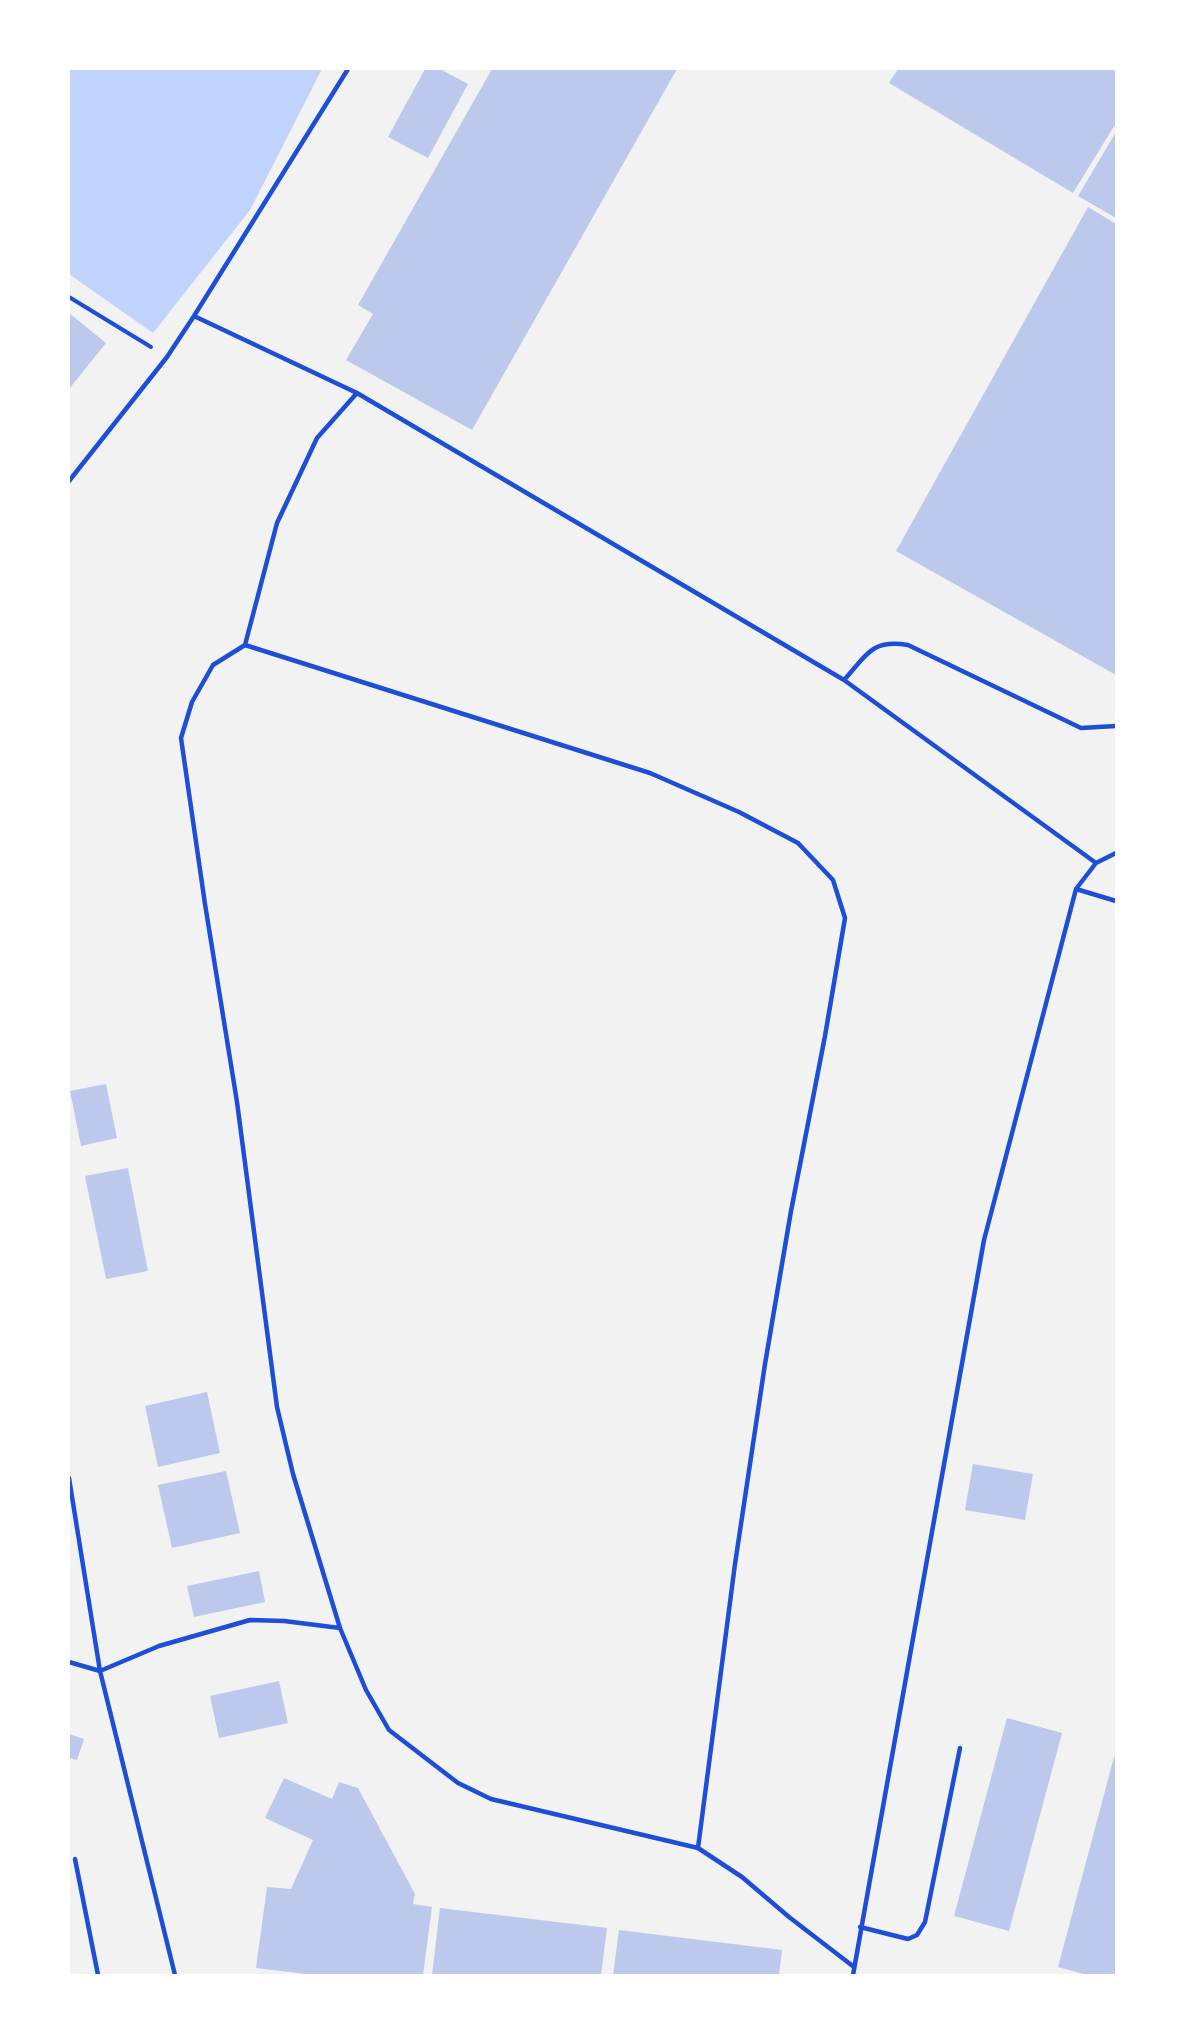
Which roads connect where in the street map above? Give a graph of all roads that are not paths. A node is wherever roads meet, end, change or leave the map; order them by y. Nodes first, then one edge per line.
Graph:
1 (348, 69) edge
2 (194, 316) junction
3 (357, 393) junction
4 (69, 481) edge
5 (245, 645) junction
6 (844, 680) junction
7 (1116, 726) edge
8 (1116, 853) edge
9 (1096, 863) junction
10 (1076, 889) junction
11 (1116, 901) edge
12 (69, 1478) edge
13 (340, 1628) junction
14 (69, 1662) edge
15 (100, 1671) junction
16 (960, 1749) dead end
17 (698, 1848) junction
18 (75, 1859) dead end
19 (860, 1927) junction
20 (854, 1967) junction
21 (98, 1975) edge
22 (175, 1975) edge
23 (853, 1975) edge

1 - 2 lane
2 - 3 lane
2 - 4 lane
3 - 5 lane
3 - 6 lane
5 - 13 lane
5 - 17 lane
6 - 7 lane
6 - 9 lane
8 - 9 lane
9 - 10 lane
10 - 11 lane
10 - 19 lane
12 - 15 lane
13 - 15 lane
13 - 17 lane
14 - 15 lane
15 - 22 lane
16 - 19 lane
17 - 20 lane
18 - 21 lane
19 - 20 lane
20 - 23 lane

